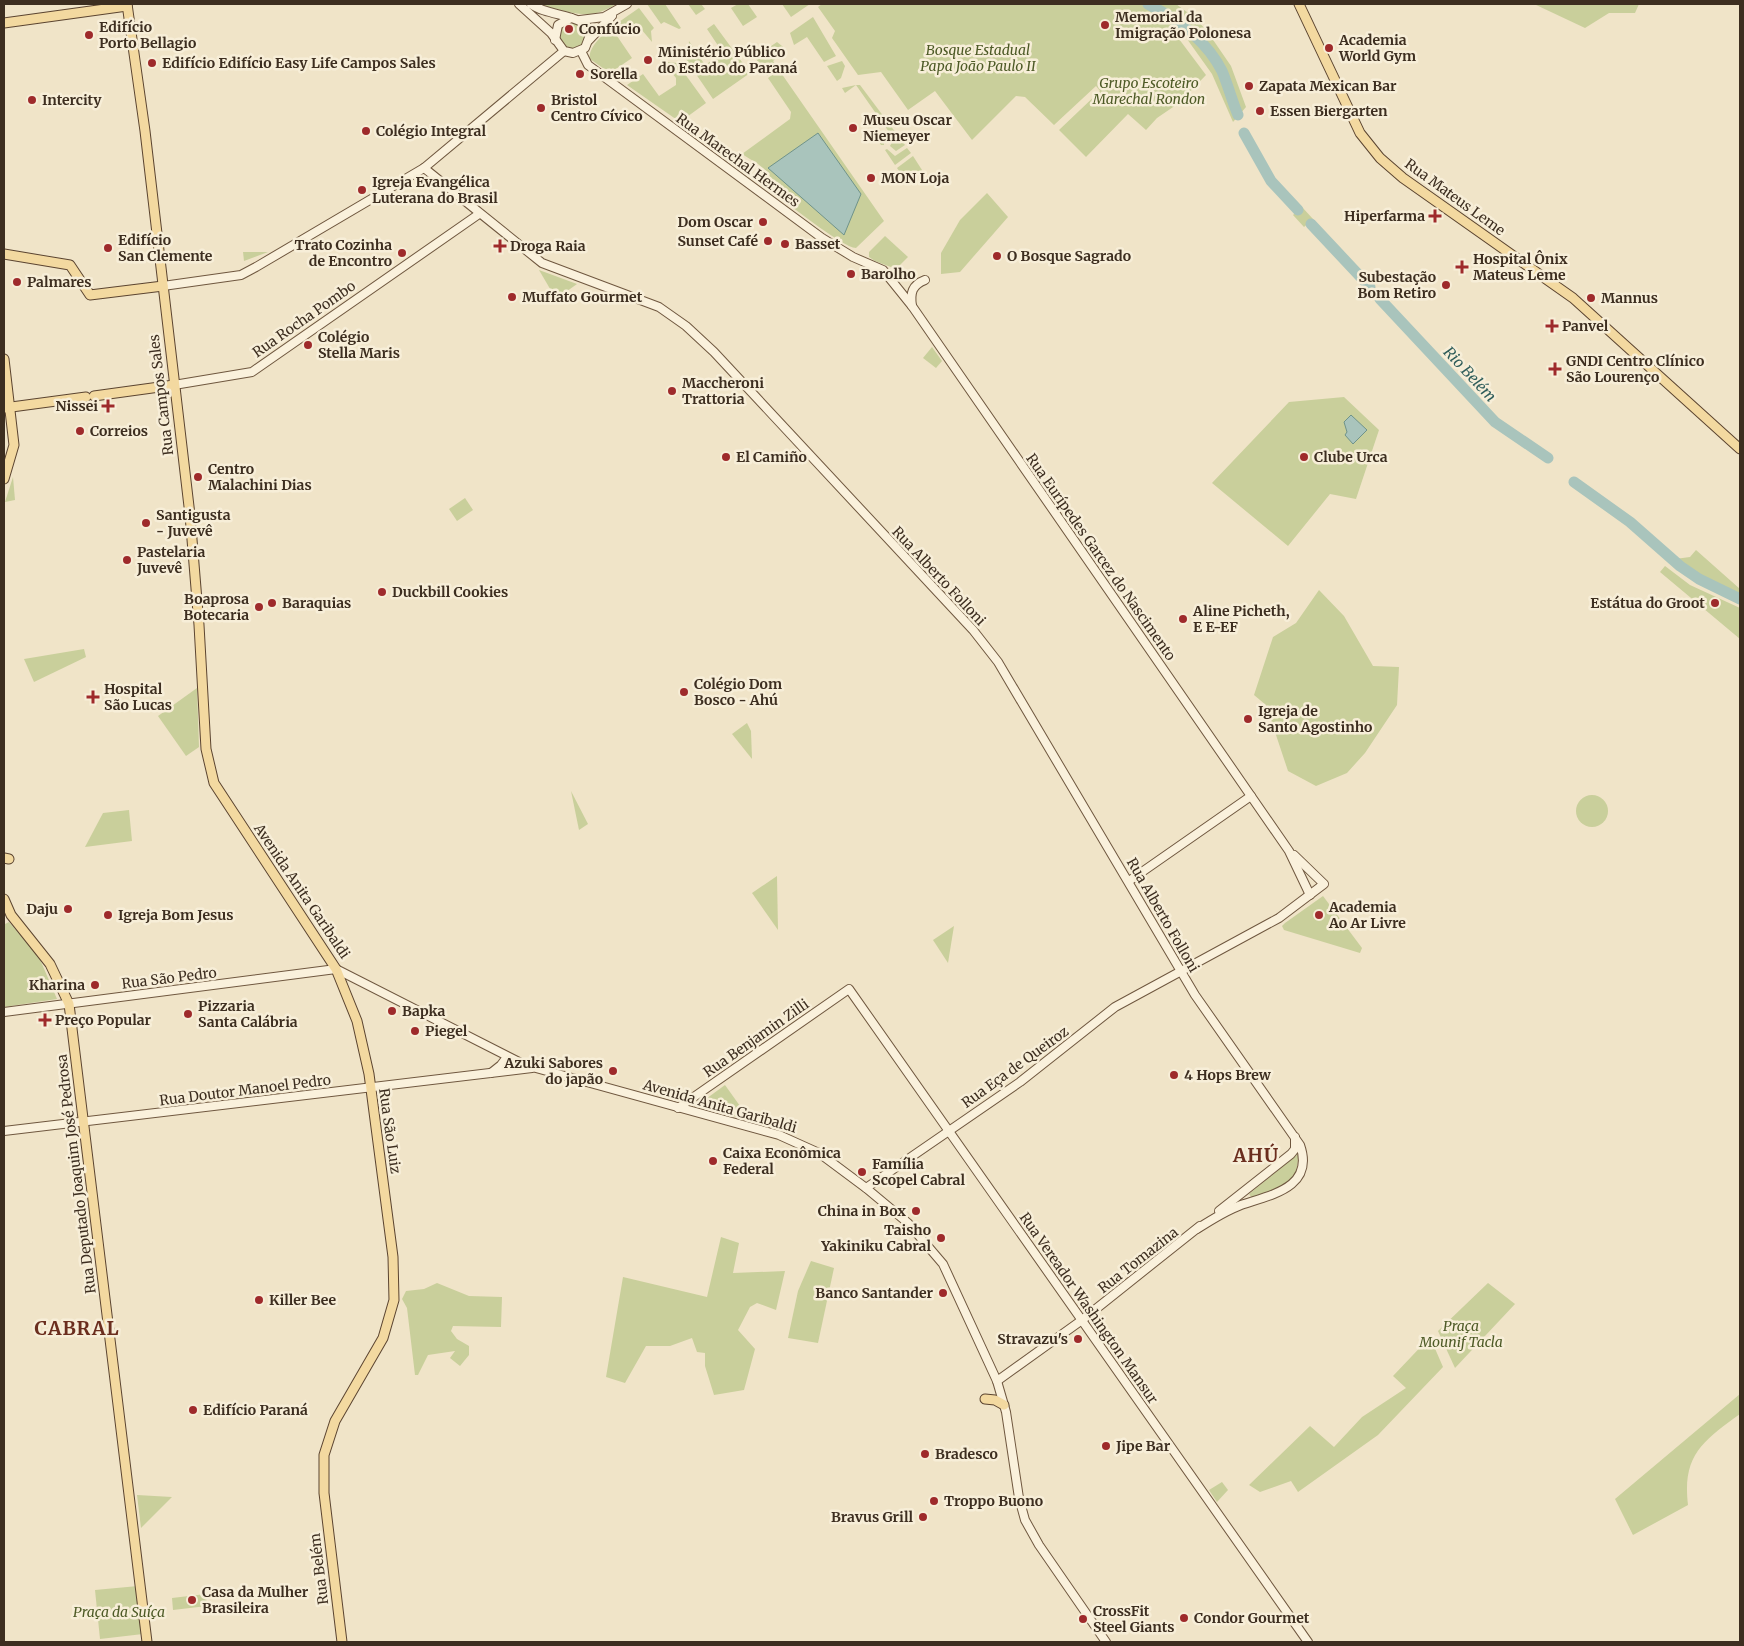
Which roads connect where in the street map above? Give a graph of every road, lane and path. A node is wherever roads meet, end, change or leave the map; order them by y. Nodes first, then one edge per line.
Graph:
1 (519, 4) edge
2 (530, 4) edge
3 (627, 4) edge
4 (1299, 4) edge
5 (127, 5) edge
6 (616, 12) junction
7 (571, 18) junction
8 (580, 20) junction
9 (4, 23) edge
10 (555, 40) junction
11 (589, 40) junction
12 (564, 51) junction
13 (582, 51) junction
14 (424, 168) junction
15 (479, 214) junction
16 (4, 254) edge
17 (890, 278) joint
18 (925, 280) dead end
19 (163, 286) junction
20 (912, 306) junction
21 (4, 359) edge
22 (174, 385) junction
23 (7, 408) edge
24 (1740, 449) edge
25 (4, 479) edge
26 (214, 783) joint
27 (1251, 796) junction
28 (1289, 851) junction
29 (1128, 881) junction
30 (1324, 884) joint
31 (1310, 895) junction
32 (4, 899) edge
33 (336, 969) junction
34 (1182, 970) junction
35 (849, 989) joint
36 (69, 1004) junction
37 (4, 1012) edge
38 (507, 1056) junction
39 (534, 1068) junction
40 (489, 1074) junction
41 (370, 1088) junction
42 (693, 1097) junction
43 (678, 1108) junction
44 (698, 1114) junction
45 (84, 1122) junction
46 (949, 1131) junction
47 (4, 1132) edge
48 (1295, 1137) junction
49 (866, 1188) junction
50 (1243, 1192) junction
51 (1254, 1202) junction
52 (1197, 1229) junction
53 (1082, 1320) junction
54 (997, 1381) junction
55 (985, 1399) dead end
56 (1004, 1405) junction
57 (324, 1493) joint
58 (147, 1642) edge
59 (342, 1642) edge
60 (1106, 1642) edge
61 (1308, 1642) edge

1 - 10 main road
2 - 7 main road
3 - 6 main road
4 - 24 main road, Rua Mateus Leme
5 - 9 main road
5 - 19 main road, Rua Campos Sales
6 - 8 main road
6 - 11 main road
7 - 8 main road
7 - 10 main road
8 - 11 main road
10 - 12 main road
11 - 13 main road
12 - 13 main road
12 - 14 main road
13 - 17 main road, Rua Marechal Hermes
14 - 15 main road, Rua Alberto Folloni
14 - 19 main road
15 - 22 main road, Rua Rocha Pombo
15 - 29 main road, Rua Alberto Folloni
16 - 19 main road
17 - 20 main road, Rua Eurípedes Garcez do Nascimento
18 - 20 main road
19 - 22 main road, Rua Campos Sales
20 - 27 main road, Rua Eurípedes Garcez do Nascimento
21 - 23 main road
22 - 23 main road, Rua Rocha Pombo
22 - 26 main road, Rua Campos Sales
23 - 25 main road
26 - 33 main road, Avenida Anita Garibaldi
27 - 28 main road, Rua Eurípedes Garcez do Nascimento
27 - 29 main road
28 - 30 main road, Rua Eurípedes Garcez do Nascimento
28 - 31 main road, Rua Eurípedes Garcez do Nascimento
29 - 34 main road, Rua Alberto Folloni
30 - 31 main road, Rua Eça de Queiroz
31 - 34 main road, Rua Eça de Queiroz
32 - 36 main road, Rua Deputado Joaquim José Pedrosa
33 - 36 main road, Rua São Pedro
33 - 38 main road, Avenida Anita Garibaldi
33 - 41 main road, Rua São Luiz
34 - 46 main road, Rua Eça de Queiroz
34 - 48 main road, Rua Alberto Folloni
35 - 42 main road, Rua Benjamin Zilli
35 - 46 main road, Rua Vereador Washington Mansur
36 - 37 main road, Rua São Pedro
36 - 45 main road, Rua Deputado Joaquim José Pedrosa
38 - 39 main road, Avenida Anita Garibaldi
38 - 40 main road
39 - 40 main road, Rua Doutor Manoel Pedro
39 - 43 main road, Avenida Anita Garibaldi
40 - 41 main road, Rua Doutor Manoel Pedro
41 - 45 main road, Rua Doutor Manoel Pedro
41 - 57 main road, Rua São Luiz
42 - 43 main road, Rua Benjamin Zilli
42 - 44 main road
43 - 44 main road, Avenida Anita Garibaldi
44 - 49 main road, Avenida Anita Garibaldi
45 - 47 main road, Rua Doutor Manoel Pedro
45 - 58 main road, Rua Deputado Joaquim José Pedrosa
46 - 49 main road, Rua Eça de Queiroz
46 - 53 main road, Rua Vereador Washington Mansur
48 - 50 main road, Rua Tomazina
48 - 51 main road, Rua Tomazina
49 - 54 main road, Avenida Anita Garibaldi
50 - 51 main road
50 - 52 main road, Rua Tomazina
51 - 52 main road, Rua Tomazina
52 - 53 main road, Rua Tomazina
53 - 54 main road, Rua Tomazina
53 - 61 main road, Rua Vereador Washington Mansur
54 - 56 main road, Avenida Anita Garibaldi
55 - 56 main road
56 - 60 main road, Avenida Anita Garibaldi
57 - 59 main road, Rua Belém

